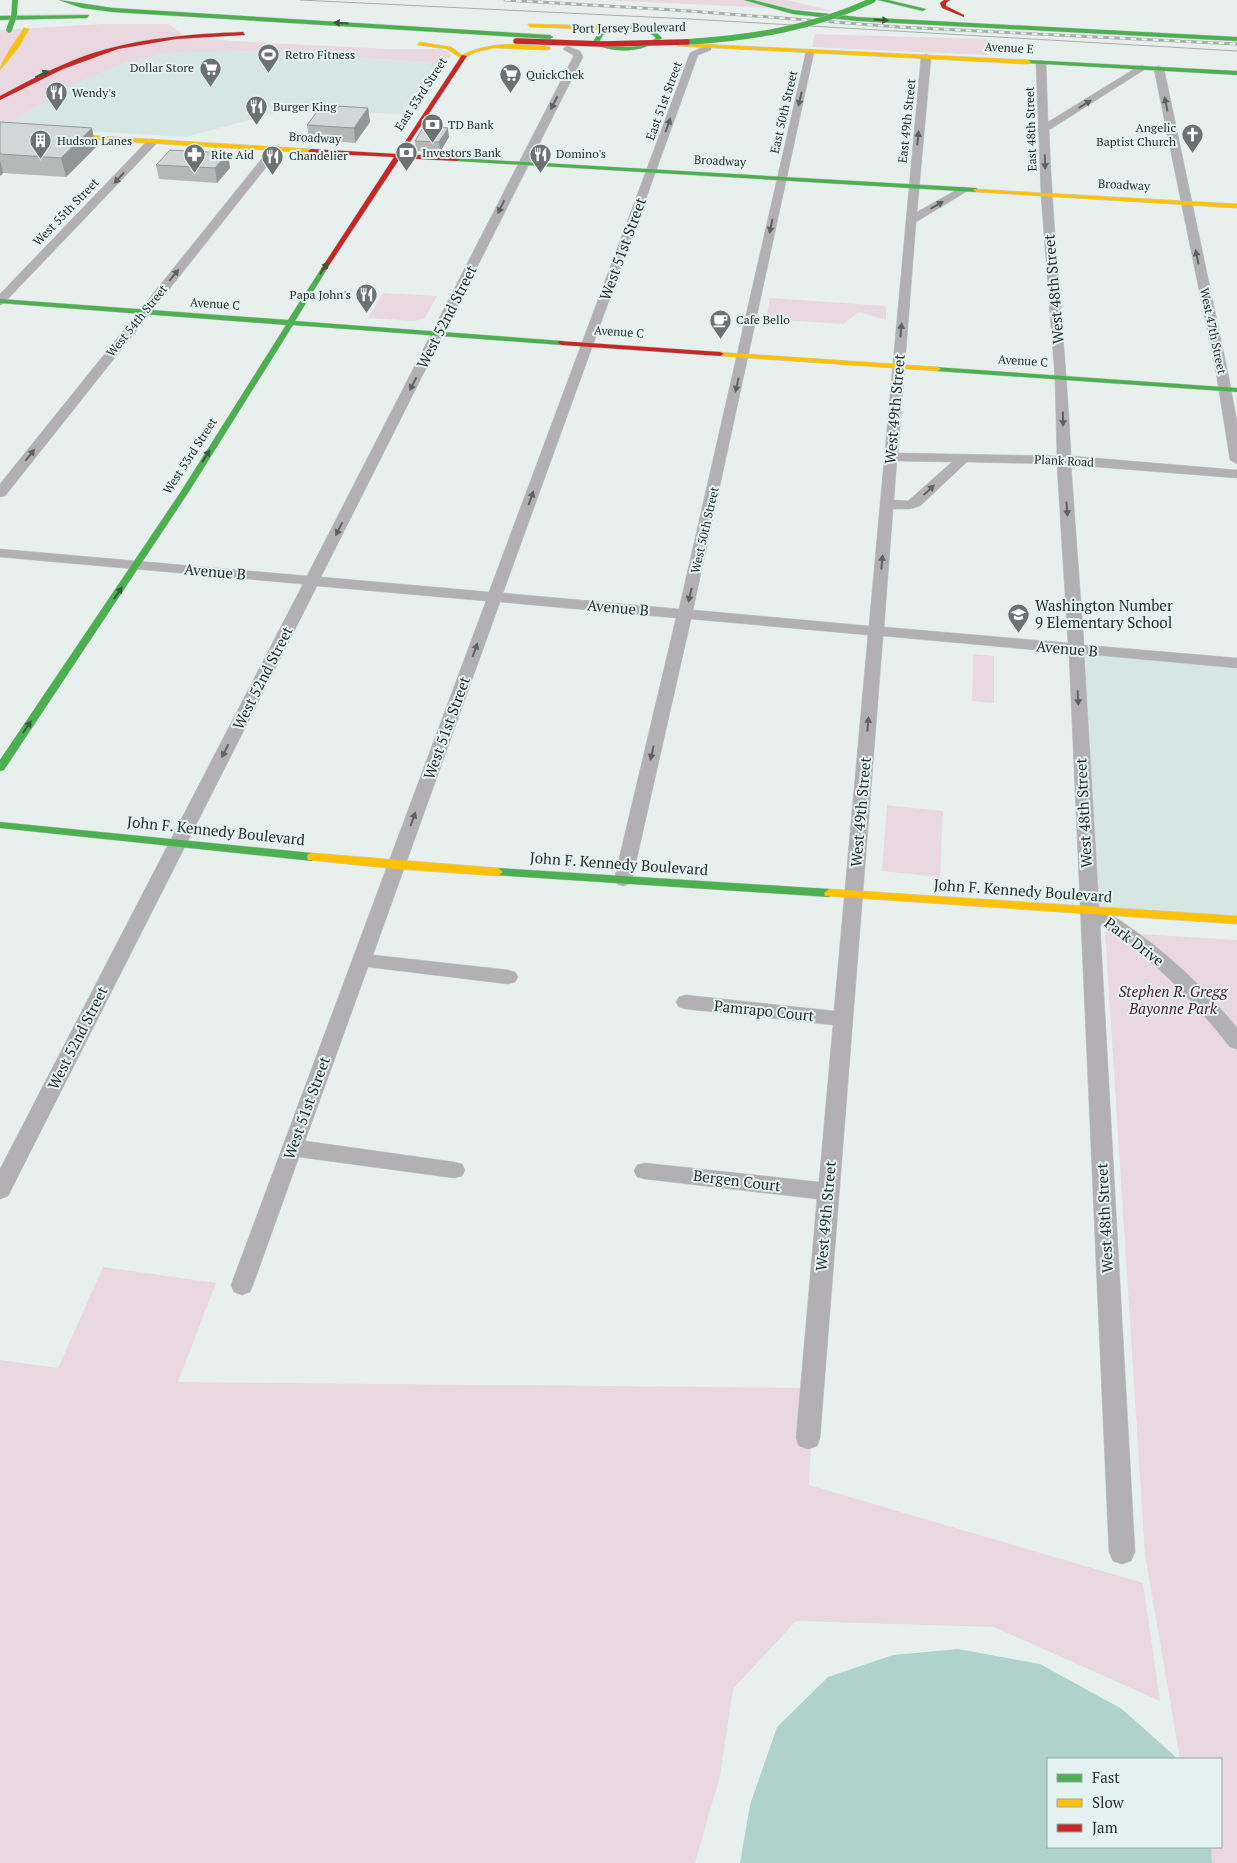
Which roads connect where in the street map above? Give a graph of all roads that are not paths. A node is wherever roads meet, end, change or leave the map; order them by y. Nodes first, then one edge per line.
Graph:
1 (15, 0) edge
2 (62, 0) edge
3 (747, 0) edge
4 (789, 0) edge
5 (853, 0) edge
6 (914, 0) edge
7 (947, 0) edge
8 (877, 2) edge
9 (897, 4) junction
10 (830, 6) junction
11 (30, 7) dead end
12 (962, 16) junction
13 (0, 18) edge
14 (271, 20) junction
15 (388, 25) junction
16 (1016, 28) junction
17 (608, 30) junction
18 (5, 31) edge
19 (438, 31) junction
20 (652, 31) junction
21 (518, 35) junction
22 (1237, 35) edge
23 (549, 37) junction
24 (1237, 39) edge
25 (596, 43) junction
26 (501, 46) junction
27 (643, 46) junction
28 (609, 47) junction
29 (708, 48) junction
30 (567, 49) junction
31 (779, 50) junction
32 (810, 52) junction
33 (462, 57) junction
34 (926, 57) junction
35 (1041, 63) junction
36 (0, 68) edge
37 (1142, 68) junction
38 (1159, 69) junction
39 (1237, 73) edge
40 (0, 98) edge
41 (1044, 130) junction
42 (0, 132) edge
43 (152, 142) junction
44 (275, 149) junction
45 (397, 156) junction
46 (523, 164) junction
47 (651, 171) junction
48 (781, 179) junction
49 (913, 186) junction
50 (964, 190) junction
51 (1046, 194) junction
52 (1186, 203) junction
53 (1237, 206) edge
54 (910, 220) junction
55 (0, 301) edge
56 (144, 313) junction
57 (288, 324) junction
58 (440, 333) junction
59 (588, 344) junction
60 (744, 355) junction
61 (898, 366) junction
62 (1061, 378) junction
63 (1231, 390) edge
64 (890, 457) junction
65 (964, 458) junction
66 (1064, 460) junction
67 (1237, 460) edge
68 (1237, 474) edge
69 (0, 493) edge
70 (886, 504) junction
71 (0, 553) edge
72 (137, 565) junction
73 (313, 580) junction
74 (495, 597) junction
75 (685, 614) junction
76 (876, 632) junction
77 (1076, 649) junction
78 (1237, 663) edge
79 (0, 768) edge
80 (0, 825) edge
81 (179, 842) junction
82 (396, 865) junction
83 (622, 880) junction
84 (854, 895) junction
85 (1089, 910) junction
86 (1237, 920) edge
87 (362, 960) junction
88 (508, 977) dead end
89 (686, 1002) dead end
90 (843, 1019) junction
91 (1237, 1042) edge
92 (292, 1148) junction
93 (454, 1170) dead end
94 (645, 1171) dead end
95 (0, 1190) edge
96 (828, 1192) junction
97 (242, 1285) dead end
98 (808, 1438) dead end
99 (1122, 1552) dead end

1 - 18 main road, bridge
2 - 14 main road
3 -> 16 main road
4 - 10 main road
5 - 8 main road
5 - 10 main road
5 - 21 main road, Port Jersey Boulevard
6 - 9 main road
7 - 12 main road
8 - 9 main road
8 - 10 main road
8 - 16 main road
8 - 21 main road, Port Jersey Boulevard, bridge
9 - 12 main road
11 - 36 main road
12 - 22 main road
13 - 14 main road
15 -> 14 main road
15 - 17 main road
15 - 19 main road
15 - 21 main road, Port Jersey Boulevard
16 - 24 main road
17 - 20 main road, Avenue E
17 - 23 main road
17 - 25 main road
40 -> 18 main road
19 - 21 main road, Port Jersey Boulevard
19 - 23 main road
20 - 27 main road
20 - 31 main road, Avenue E
23 - 25 main road
25 - 28 main road
26 - 30 main road
26 - 33 main road, East 53rd Street
26 - 33 main road
27 - 28 main road, Avenue E
27 - 29 main road, Avenue E
28 - 30 main road
29 - 31 main road, Avenue E
47 -> 29 street, East 51st Street
30 -> 46 street, West 52nd Street
31 - 32 main road, Avenue E
32 - 34 main road, Avenue E
32 -> 48 street, East 50th Street
33 - 45 main road, East 53rd Street
34 - 35 main road, Avenue E
49 -> 34 street, East 49th Street
35 - 37 main road, Avenue E
35 - 41 street, East 48th Street
37 - 38 main road, Avenue E
41 -> 37 street
38 - 39 main road, Avenue E
52 -> 38 street, West 47th Street
41 -> 51 street, East 48th Street
42 - 43 main road, Broadway
43 - 44 main road, Broadway
43 -> 55 street, West 55th Street
44 - 45 main road, Broadway
56 -> 44 street, West 54th Street
45 - 46 main road, Broadway
57 -> 45 main road, West 53rd Street
46 - 47 main road, Broadway
46 -> 58 street, West 52nd Street
47 - 48 main road, Broadway
47 - 59 street, West 51st Street
48 - 49 main road, Broadway
48 -> 60 street, West 50th Street
49 - 50 main road, Broadway
49 - 54 street, West 49th Street
50 - 51 main road, Broadway
54 -> 50 street
51 - 52 main road, Broadway
51 - 62 street, West 48th Street
52 - 53 main road, Broadway
63 -> 52 street, West 47th Street
61 -> 54 street, West 49th Street
55 - 56 main road, Avenue C
56 - 57 main road, Avenue C
69 -> 56 street, West 54th Street
57 - 58 main road, Avenue C
72 -> 57 main road, West 53rd Street
58 - 59 main road, Avenue C
58 -> 73 street, West 52nd Street
59 - 60 main road, Avenue C
74 -> 59 street, West 51st Street
60 - 61 main road, Avenue C
60 -> 75 street, West 50th Street
61 - 62 main road, Avenue C
61 - 64 street, West 49th Street
62 - 63 main road, Avenue C
62 -> 66 street, West 48th Street
63 - 67 street, West 47th Street
64 - 65 street, Plank Road
64 - 70 street, West 49th Street
65 - 66 street, Plank Road
70 -> 65 street
66 - 68 street, Plank Road
66 -> 77 street, West 48th Street
76 -> 70 street, West 49th Street
71 - 72 street, Avenue B
72 - 73 street, Avenue B
79 -> 72 main road, West 53rd Street
73 - 74 street, Avenue B
73 -> 81 street, West 52nd Street
74 - 75 street, Avenue B
82 -> 74 street, West 51st Street
75 - 76 street, Avenue B
75 -> 83 street, West 50th Street
76 - 77 street, Avenue B
84 -> 76 street, West 49th Street
77 - 78 street, Avenue B
77 -> 85 street, West 48th Street
80 - 81 main road, John F. Kennedy Boulevard
81 - 82 main road, John F. Kennedy Boulevard
81 - 95 street, West 52nd Street
82 - 83 main road, John F. Kennedy Boulevard
82 - 87 street, West 51st Street
83 - 84 main road, John F. Kennedy Boulevard
84 - 85 main road, John F. Kennedy Boulevard
84 - 90 street, West 49th Street
85 - 86 main road, John F. Kennedy Boulevard
85 - 91 street, Park Drive
85 - 99 street, West 48th Street
87 - 88 street
87 - 92 street, West 51st Street
89 - 90 street, Pamrapo Court
90 - 96 street, West 49th Street
92 - 93 street
92 - 97 street, West 51st Street
94 - 96 street, Bergen Court
96 - 98 street, West 49th Street

